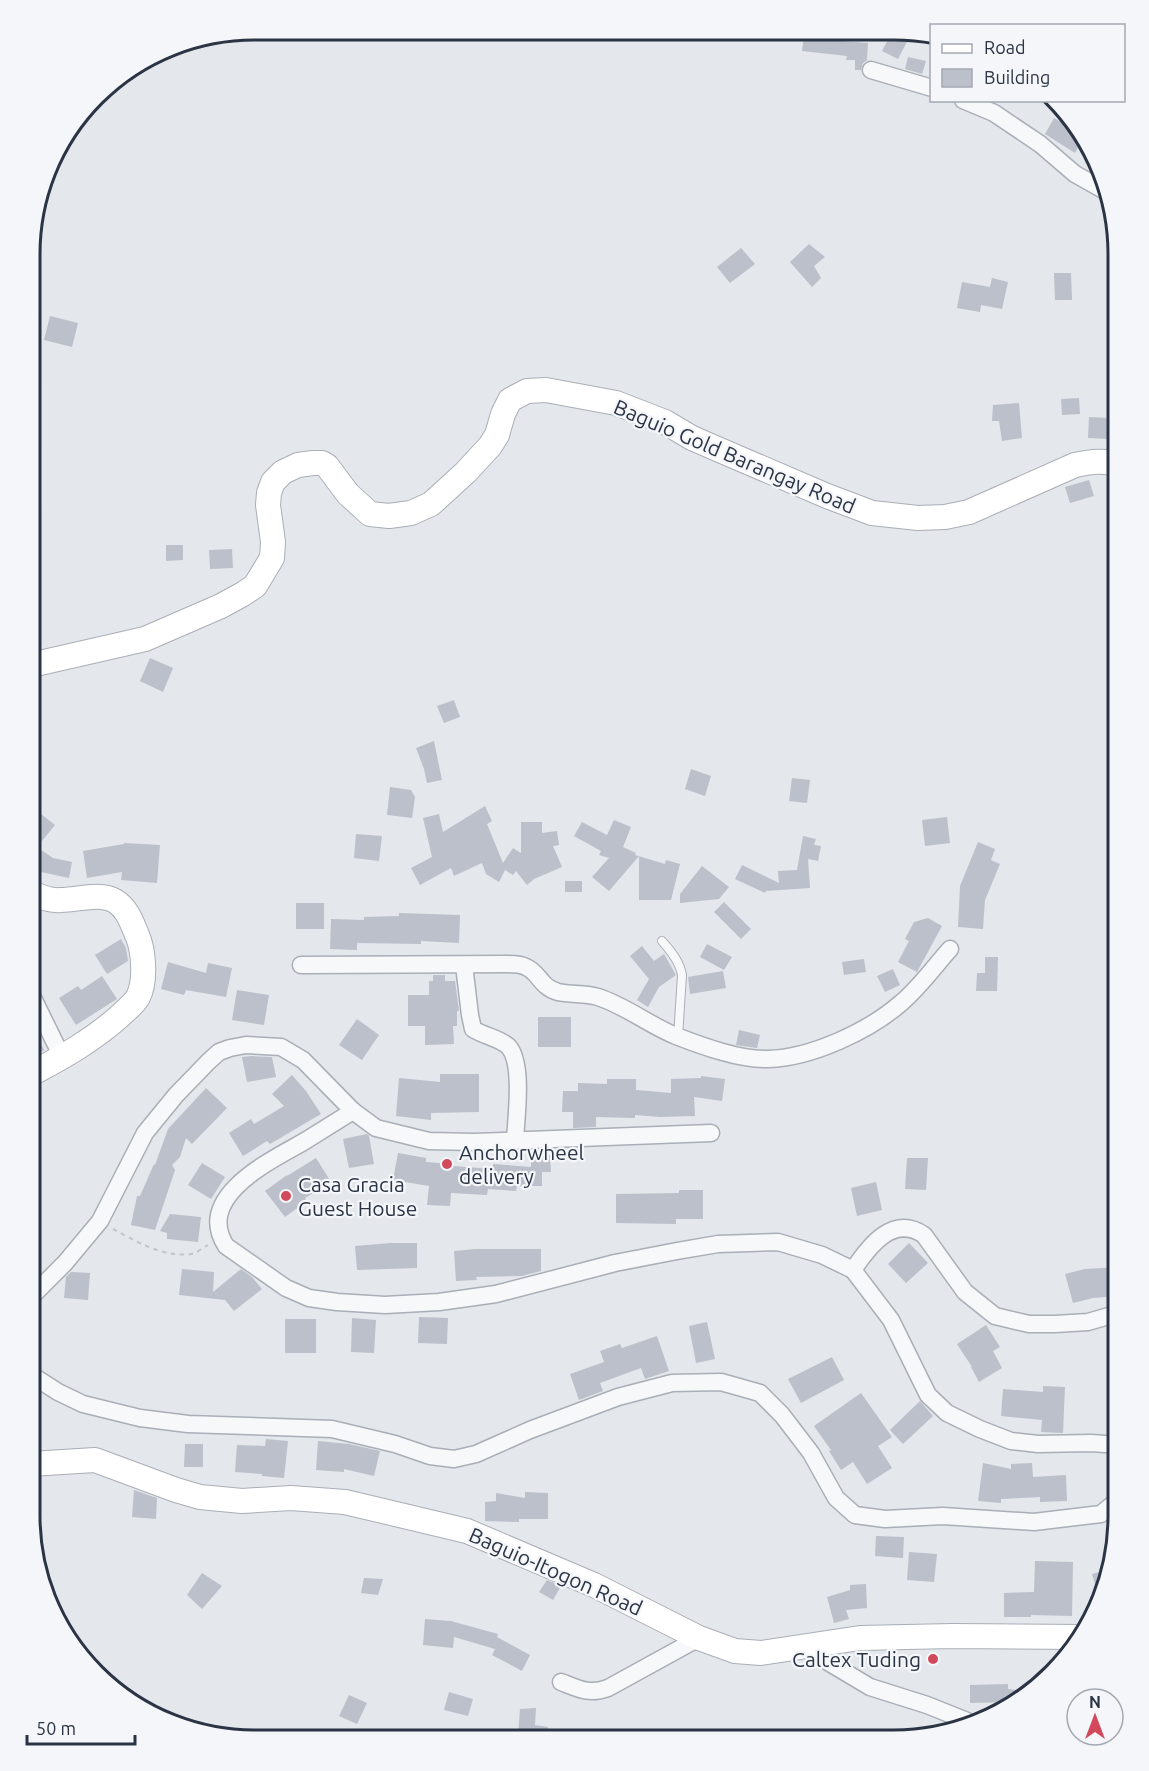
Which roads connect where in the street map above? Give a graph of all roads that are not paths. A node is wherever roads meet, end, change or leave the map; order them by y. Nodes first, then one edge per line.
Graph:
1 (871, 70) dead end
2 (930, 87) edge
3 (968, 102) edge
4 (1097, 187) edge
5 (1108, 462) edge
6 (40, 663) edge
7 (40, 895) edge
8 (662, 941) dead end
9 (950, 949) dead end
10 (301, 965) dead end
11 (464, 965) junction
12 (40, 1012) edge
13 (678, 1037) junction
14 (63, 1057) junction
15 (40, 1069) edge
16 (353, 1111) junction
17 (711, 1133) dead end
18 (515, 1140) junction
19 (853, 1270) junction
20 (40, 1288) edge
21 (1108, 1316) edge
22 (40, 1380) edge
23 (1108, 1444) edge
24 (40, 1463) edge
25 (1108, 1508) edge
26 (1072, 1637) edge
27 (699, 1638) junction
28 (806, 1647) junction
29 (561, 1682) dead end
30 (963, 1719) edge

1 - 2 street
3 - 4 street
5 - 6 street, Baguio Gold Barangay Road
7 - 14 street
8 - 13 lane
9 - 13 street
10 - 11 street
11 - 13 street
11 - 18 street
12 - 14 street
14 - 15 street
16 - 18 street
16 - 19 street
16 - 20 street
17 - 18 street
19 - 21 street
19 - 23 street
22 - 25 street
24 - 27 street, Baguio-Itogon Road
26 - 28 street, Baguio-Itogon Road
27 - 28 street, Baguio-Itogon Road
27 - 29 street
28 - 30 street

